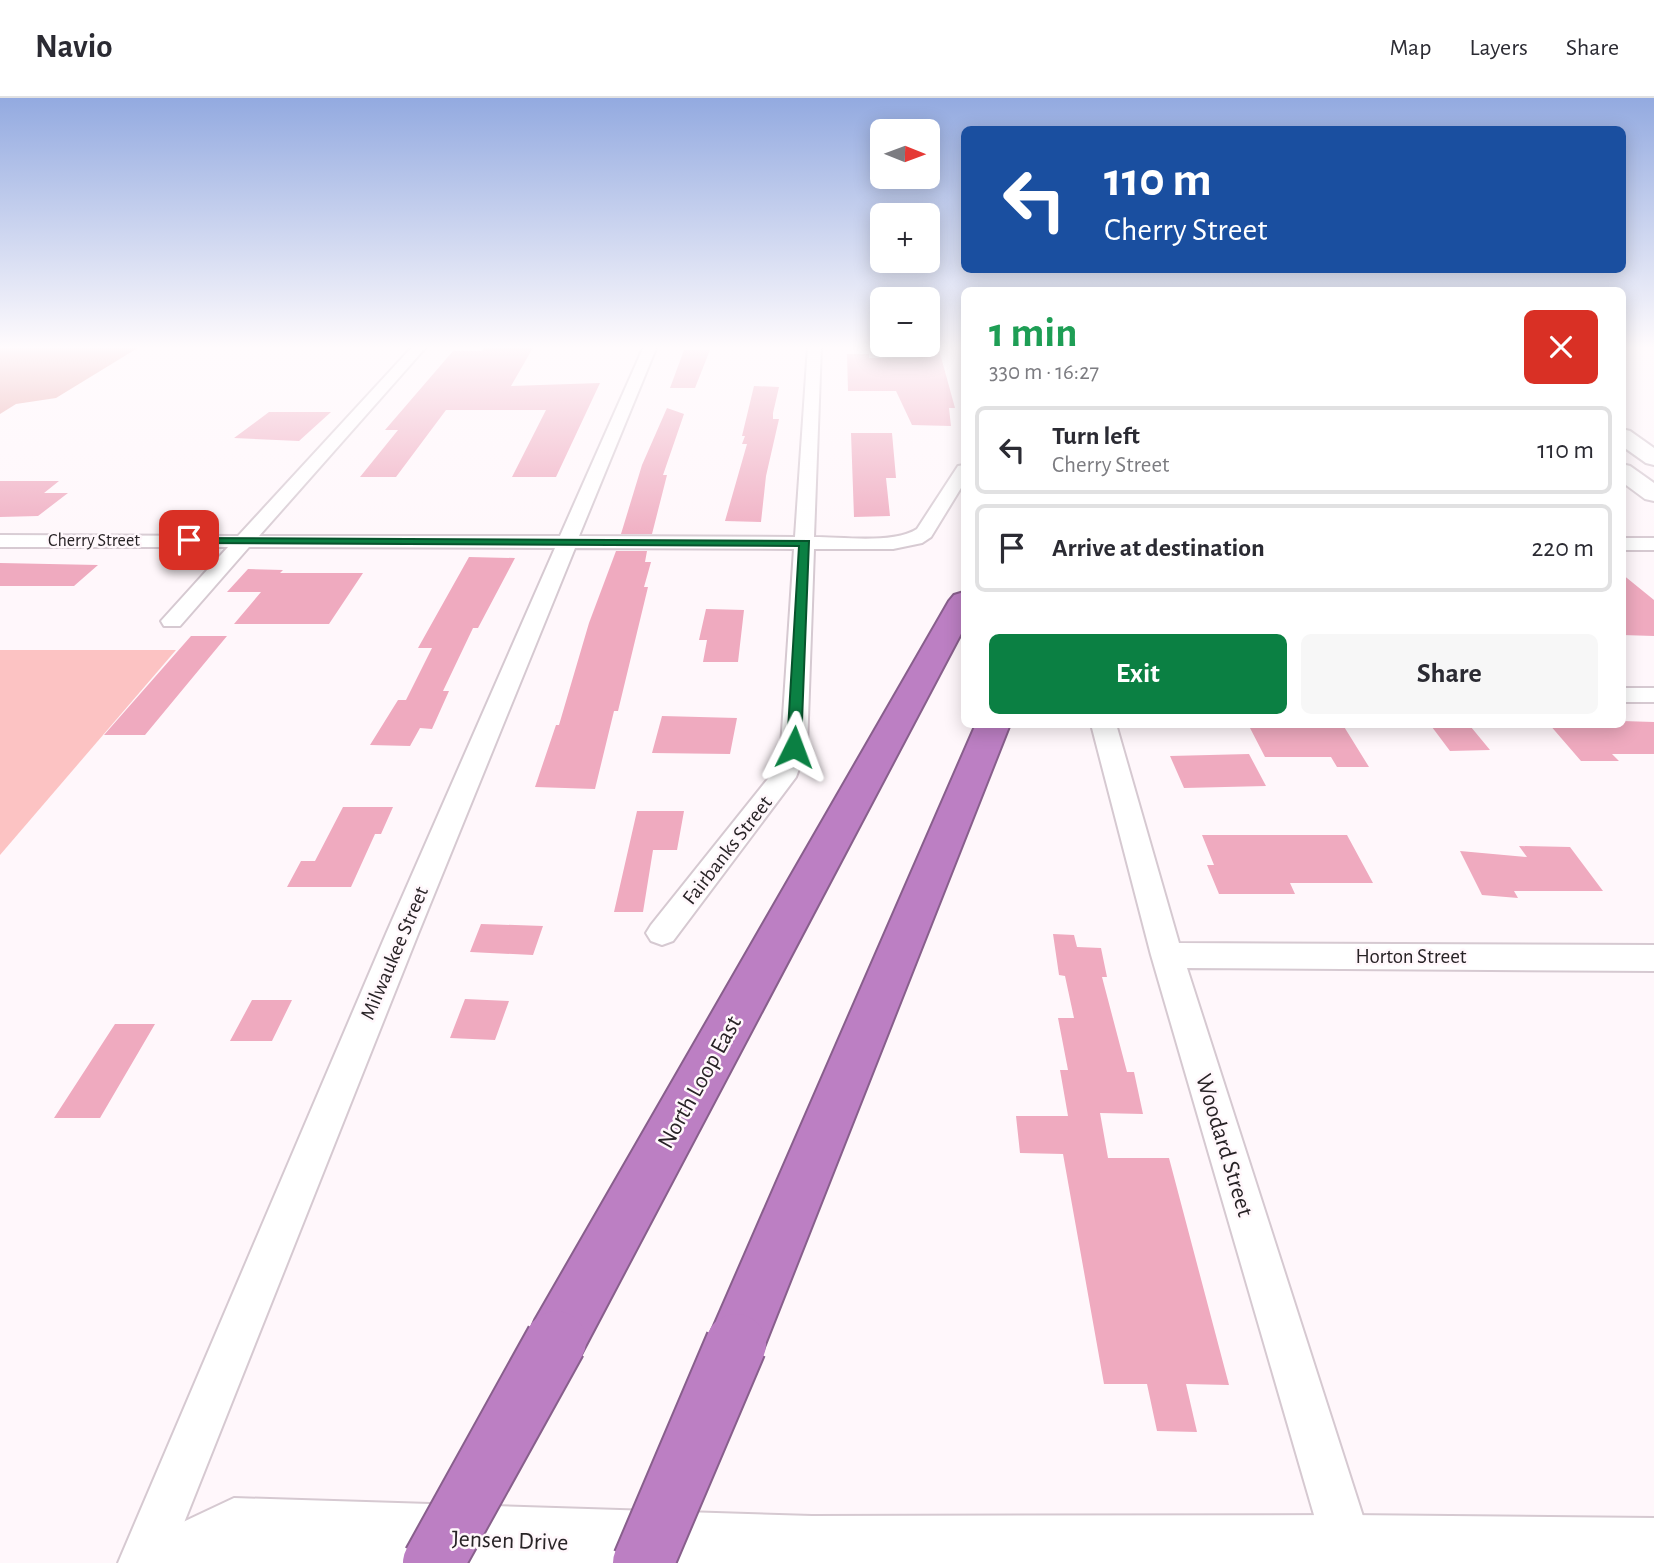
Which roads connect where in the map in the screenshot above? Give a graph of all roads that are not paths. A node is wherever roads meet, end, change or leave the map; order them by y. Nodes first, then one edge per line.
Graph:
1 (358, 414) edge
2 (621, 414) edge
3 (811, 414) edge
4 (1626, 439) edge
5 (1654, 458) edge
6 (1626, 474) edge
7 (961, 475) edge
8 (1654, 494) edge
9 (243, 540) junction
10 (0, 541) edge
11 (567, 543) junction
12 (805, 543) junction
13 (1626, 544) edge
14 (1654, 544) edge
15 (961, 606) edge
16 (172, 621) dead end
17 (1626, 695) edge
18 (1654, 695) edge
19 (991, 728) edge
20 (1104, 728) edge
21 (662, 933) dead end
22 (1167, 955) junction
23 (1654, 958) edge
24 (1654, 1552) edge
25 (812, 1556) edge
26 (1351, 1556) edge
27 (143, 1563) edge
28 (171, 1563) edge
29 (433, 1563) edge
30 (643, 1563) edge

1 - 9 street
2 - 11 street, Milwaukee Street
3 - 12 street, Fairbanks Street
4 - 5 main road
6 - 8 main road
7 - 12 street, Cherry Street
9 - 10 street, Cherry Street
9 - 11 street, Cherry Street
9 - 16 street
11 - 12 street, Cherry Street
11 - 27 street, Milwaukee Street
12 - 21 street, Fairbanks Street
13 - 14 street
15 - 29 highway, North Loop East, bridge
17 - 18 street
19 - 30 highway, bridge
20 - 22 street, Woodard Street
22 - 23 street, Horton Street
22 - 26 street, Woodard Street
24 - 26 main road, Jensen Drive
25 - 26 main road, Jensen Drive
25 - 28 main road, Jensen Drive

